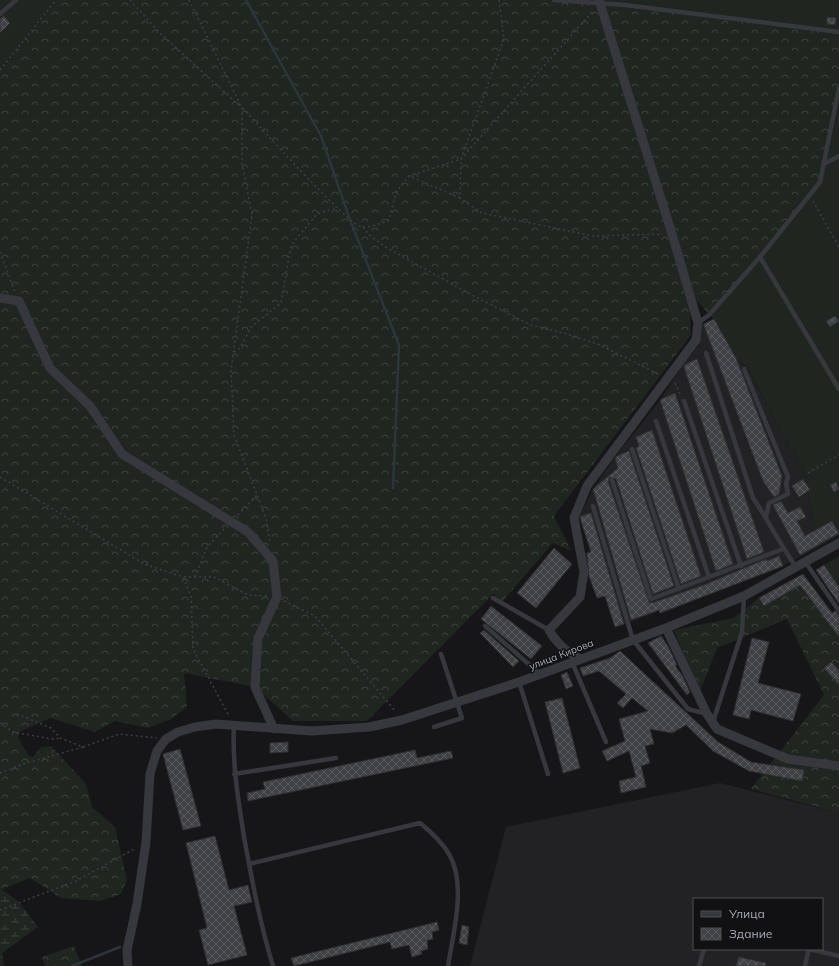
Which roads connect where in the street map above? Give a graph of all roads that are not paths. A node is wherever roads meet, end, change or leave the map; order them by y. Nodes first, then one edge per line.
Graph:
1 (16, 0) edge
2 (554, 0) edge
3 (599, 2) edge
4 (624, 2) edge
5 (0, 14) edge
6 (839, 32) edge
7 (839, 88) edge
8 (839, 156) edge
9 (824, 164) junction
10 (760, 257) junction
11 (0, 298) edge
12 (698, 323) junction
13 (706, 353) dead end
14 (744, 369) dead end
15 (839, 389) edge
16 (684, 401) road end
17 (656, 421) dead end
18 (632, 449) dead end
19 (612, 480) dead end
20 (593, 506) dead end
21 (766, 517) junction
22 (839, 543) edge
23 (783, 549) junction
24 (806, 563) junction
25 (741, 566) junction
26 (797, 568) junction
27 (710, 577) junction
28 (679, 589) junction
29 (744, 596) junction
30 (493, 598) dead end
31 (839, 611) edge
32 (485, 626) dead end
33 (666, 628) junction
34 (549, 630) junction
35 (633, 640) junction
36 (441, 654) dead end
37 (576, 660) junction
38 (540, 674) junction
39 (520, 682) junction
40 (458, 702) junction
41 (707, 714) junction
42 (234, 724) junction
43 (712, 725) junction
44 (434, 727) dead end
45 (274, 729) junction
46 (606, 742) dead end
47 (336, 758) dead end
48 (839, 766) edge
49 (234, 774) junction
50 (548, 774) dead end
51 (249, 864) junction
52 (704, 950) edge
53 (809, 950) edge
54 (813, 950) edge
55 (839, 956) edge
56 (128, 966) edge
57 (273, 966) edge
58 (448, 966) edge
59 (699, 966) edge
60 (805, 966) edge

1 - 5 lane
2 - 3 lane
3 - 4 lane
3 - 12 street
4 - 6 lane
7 - 9 lane
8 - 9 lane
9 - 10 lane
10 - 12 lane
10 - 15 lane
11 - 45 street
12 - 34 street
13 - 21 lane
14 - 21 lane
16 - 25 lane
17 - 27 lane
18 - 28 lane
19 - 28 lane
20 - 35 lane
21 - 23 lane
22 - 24 street, улица Кирова
23 - 25 lane
23 - 26 lane
24 - 26 street, улица Кирова
24 - 31 lane
25 - 27 lane
26 - 29 street, улица Кирова
27 - 28 lane
29 - 33 street, улица Кирова
29 - 43 lane
30 - 34 lane
32 - 38 lane
33 - 35 street, улица Кирова
33 - 41 street
34 - 37 street
35 - 37 street, улица Кирова
35 - 41 lane
36 - 40 lane
37 - 38 street, улица Кирова
37 - 46 lane
38 - 39 street, улица Кирова
39 - 40 street, улица Кирова
39 - 50 lane
40 - 44 lane
40 - 45 street, улица Кирова
41 - 43 street
42 - 45 street, улица Кирова
42 - 49 lane
42 - 56 street, улица Кирова
43 - 48 street
47 - 49 lane
49 - 51 lane
51 - 57 lane
51 - 58 lane
52 - 59 lane
53 - 60 lane
54 - 55 lane

